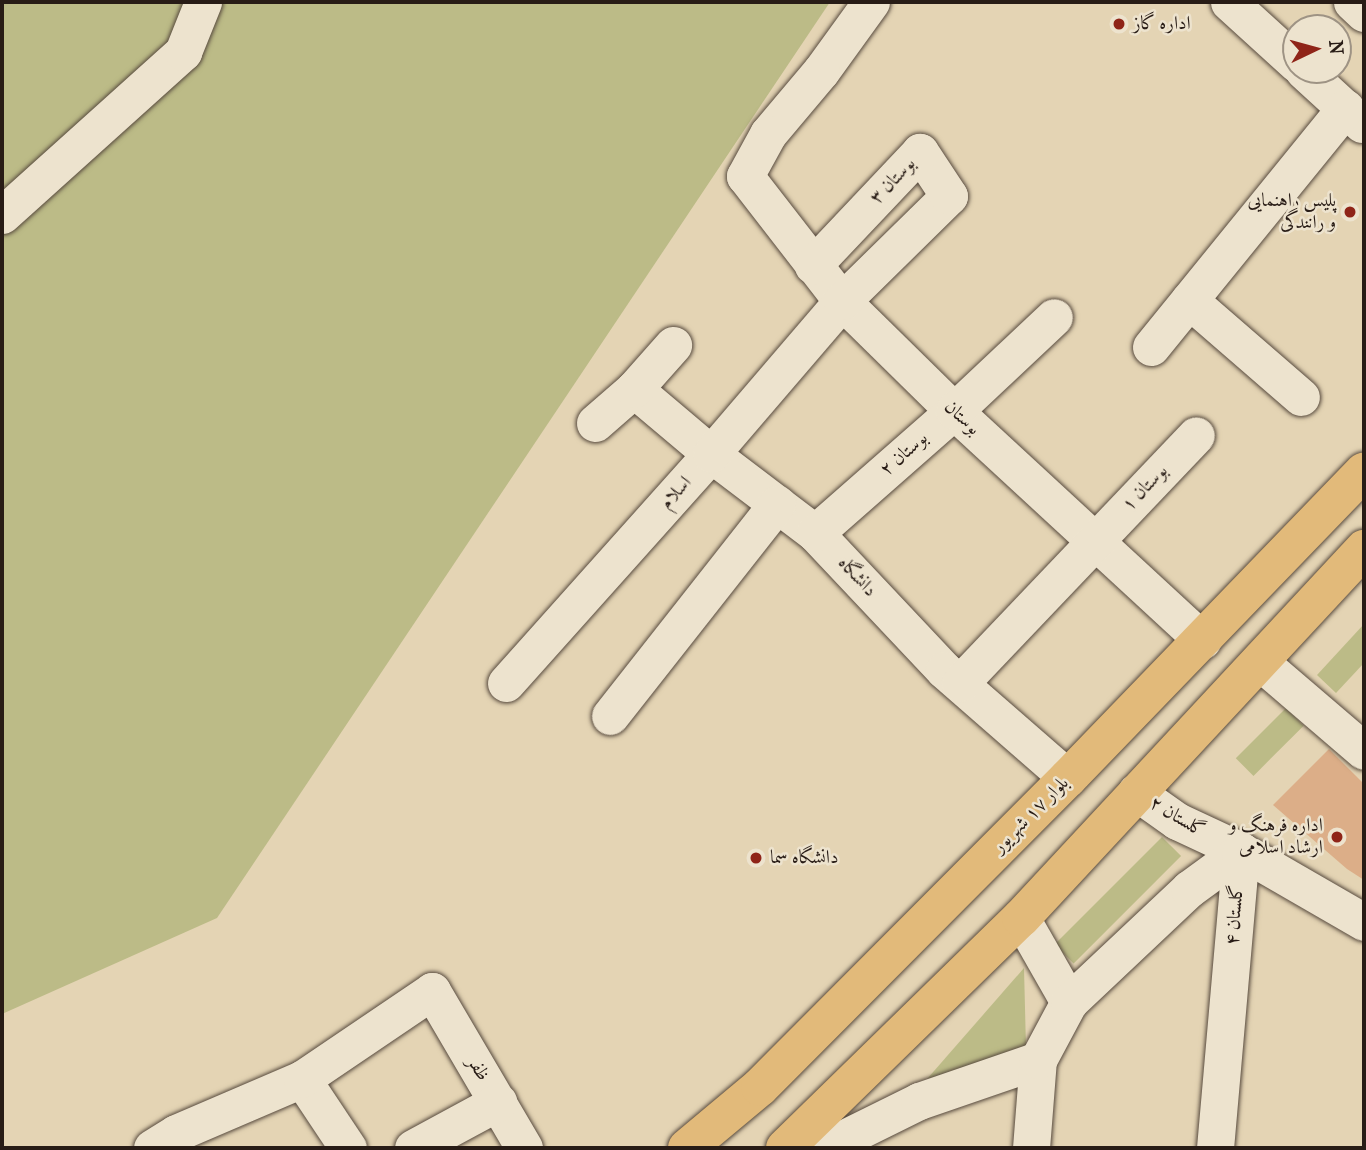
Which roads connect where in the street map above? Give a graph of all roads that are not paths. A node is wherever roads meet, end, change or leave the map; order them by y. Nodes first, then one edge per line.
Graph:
1 (203, 2) edge
2 (871, 2) edge
3 (1352, 2) edge
4 (1231, 3) edge
5 (1364, 13) edge
6 (1282, 51) edge
7 (1318, 84) edge
8 (1355, 117) edge
9 (2, 215) edge
10 (813, 265) junction
11 (1189, 300) junction
12 (842, 301) junction
13 (1054, 317) dead end
14 (673, 345) dead end
15 (1151, 347) dead end
16 (634, 389) junction
17 (1301, 397) dead end
18 (954, 411) junction
19 (594, 424) dead end
20 (1196, 435) dead end
21 (711, 454) junction
22 (1364, 471) edge
23 (777, 504) junction
24 (815, 533) junction
25 (1095, 540) junction
26 (1364, 549) edge
27 (1202, 640) junction
28 (1259, 661) junction
29 (506, 682) dead end
30 (960, 683) junction
31 (610, 716) dead end
32 (1364, 751) edge
33 (1068, 778) junction
34 (1136, 792) junction
35 (1241, 851) junction
36 (1021, 918) junction
37 (1364, 922) edge
38 (1069, 1002) junction
39 (1038, 1060) junction
40 (302, 1079) junction
41 (498, 1102) junction
42 (171, 1143) edge
43 (348, 1148) edge
44 (413, 1148) edge
45 (524, 1148) edge
46 (687, 1148) edge
47 (786, 1148) edge
48 (824, 1148) edge
49 (1031, 1148) edge
50 (1215, 1148) edge

1 - 9 street
2 - 10 street, بوستان
3 - 5 street
4 - 6 street
7 - 8 street
8 - 11 street
10 - 12 street, بوستان
10 - 12 street, بوستان ۳
11 - 15 street
11 - 17 street
12 - 18 street, بوستان
12 - 21 street, اسلام
13 - 18 street, بوستان ۲
14 - 16 street
16 - 19 street
16 - 21 street, دانشگاه
18 - 24 street, بوستان ۲
18 - 25 street, بوستان
20 - 25 street, بوستان ۱
21 - 23 street, دانشگاه
21 - 29 street, اسلام
22 - 27 main road, بلوار ١٧ شهریور
23 - 24 street, دانشگاه
23 - 31 street
24 - 30 street, دانشگاه
25 - 27 street, بوستان
25 - 30 street, بوستان ۱
26 - 28 main road
27 - 33 main road, بلوار ١٧ شهریور
28 - 32 street
28 - 34 main road
30 - 33 street, دانشگاه
33 - 46 main road, بلوار ١٧ شهریور
34 - 35 street, گلستان ۲
34 - 36 main road
35 - 37 street, گلستان ۲
35 - 38 street, گلستان ۴
35 - 50 street, گلستان ۴
36 - 38 street
36 - 47 main road
38 - 39 street, گلستان ۴
39 - 48 street
39 - 49 street
40 - 41 street, ظفر
40 - 42 street
40 - 43 street
41 - 44 street
41 - 45 street, ظفر

